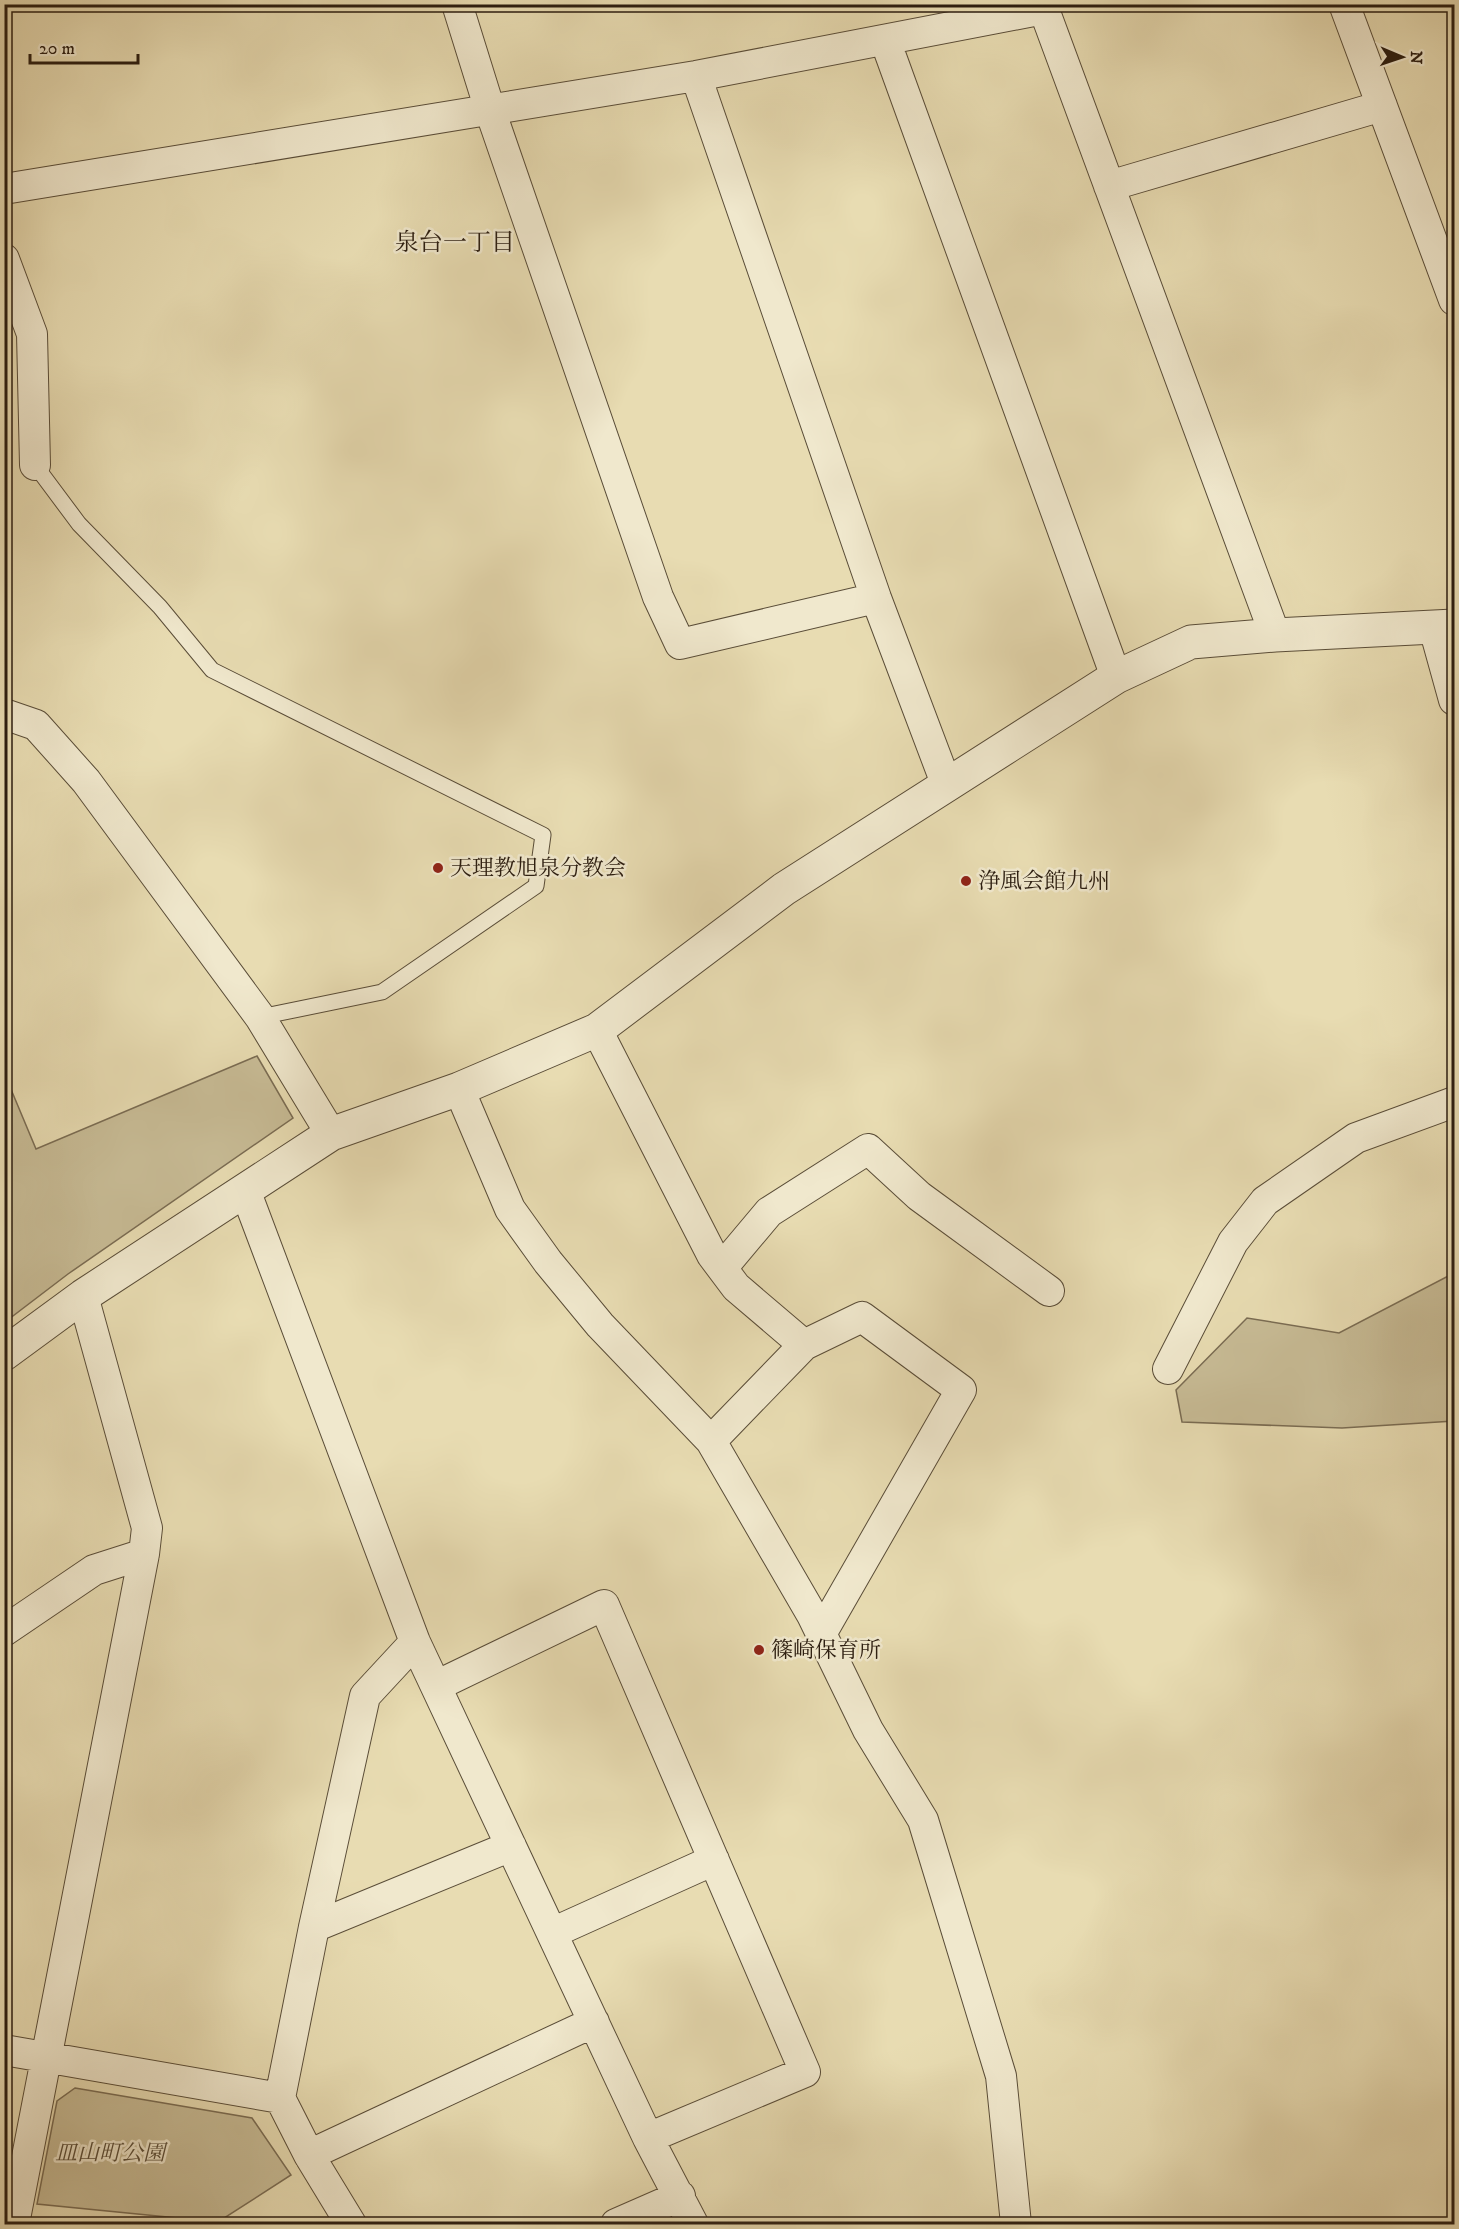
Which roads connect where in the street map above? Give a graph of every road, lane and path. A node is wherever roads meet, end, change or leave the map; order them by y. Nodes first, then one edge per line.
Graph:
1 (457, 4) edge
2 (1344, 4) edge
3 (1043, 7) edge
4 (885, 40) junction
5 (696, 76) junction
6 (1382, 106) junction
7 (490, 110) junction
8 (1109, 186) junction
9 (4, 189) edge
10 (4, 259) edge
11 (1455, 300) edge
12 (35, 465) joint
13 (876, 598) junction
14 (1444, 627) edge
15 (1275, 635) junction
16 (1116, 677) junction
17 (1455, 700) edge
18 (4, 714) edge
19 (947, 786) junction
20 (260, 1017) junction
21 (597, 1030) junction
22 (459, 1089) junction
23 (1455, 1102) edge
24 (331, 1134) junction
25 (245, 1190) junction
26 (722, 1268) junction
27 (1048, 1291) dead end
28 (84, 1296) junction
29 (804, 1345) junction
30 (4, 1354) edge
31 (1168, 1369) dead end
32 (711, 1441) junction
33 (144, 1554) junction
34 (4, 1631) edge
35 (821, 1634) junction
36 (415, 1642) junction
37 (436, 1686) junction
38 (511, 1846) junction
39 (714, 1860) junction
40 (314, 1927) junction
41 (552, 1934) junction
42 (594, 2022) junction
43 (4, 2050) edge
44 (47, 2058) junction
45 (280, 2098) junction
46 (648, 2138) junction
47 (309, 2155) junction
48 (680, 2196) junction
49 (14, 2224) edge
50 (351, 2224) edge
51 (616, 2224) edge
52 (693, 2224) edge
53 (1016, 2224) edge

1 - 7 street
2 - 6 street
3 - 4 street
3 - 8 street
4 - 5 street
4 - 16 street
5 - 7 street
5 - 13 street
6 - 8 street
6 - 11 street
7 - 9 street
7 - 13 street
8 - 15 street
10 - 12 street
12 - 20 lane
13 - 19 street
14 - 15 street
14 - 17 street
15 - 16 street
16 - 19 street
18 - 20 street
19 - 21 street
20 - 24 street
21 - 22 street
21 - 26 street
22 - 24 street
22 - 32 street
23 - 31 street
24 - 25 street
25 - 28 street
25 - 36 street
26 - 27 street
26 - 29 street
28 - 30 street
28 - 33 street
29 - 32 street
29 - 35 street
32 - 35 street
33 - 34 street
33 - 44 street
35 - 53 street
36 - 37 street
36 - 40 street
37 - 38 street
37 - 39 street
38 - 40 street
38 - 41 street
39 - 41 street
39 - 46 street
40 - 45 street
41 - 42 street
42 - 46 street
42 - 47 street
43 - 44 street
44 - 45 street
44 - 49 street
45 - 47 street
46 - 48 street
47 - 50 street
48 - 51 street
48 - 52 street

